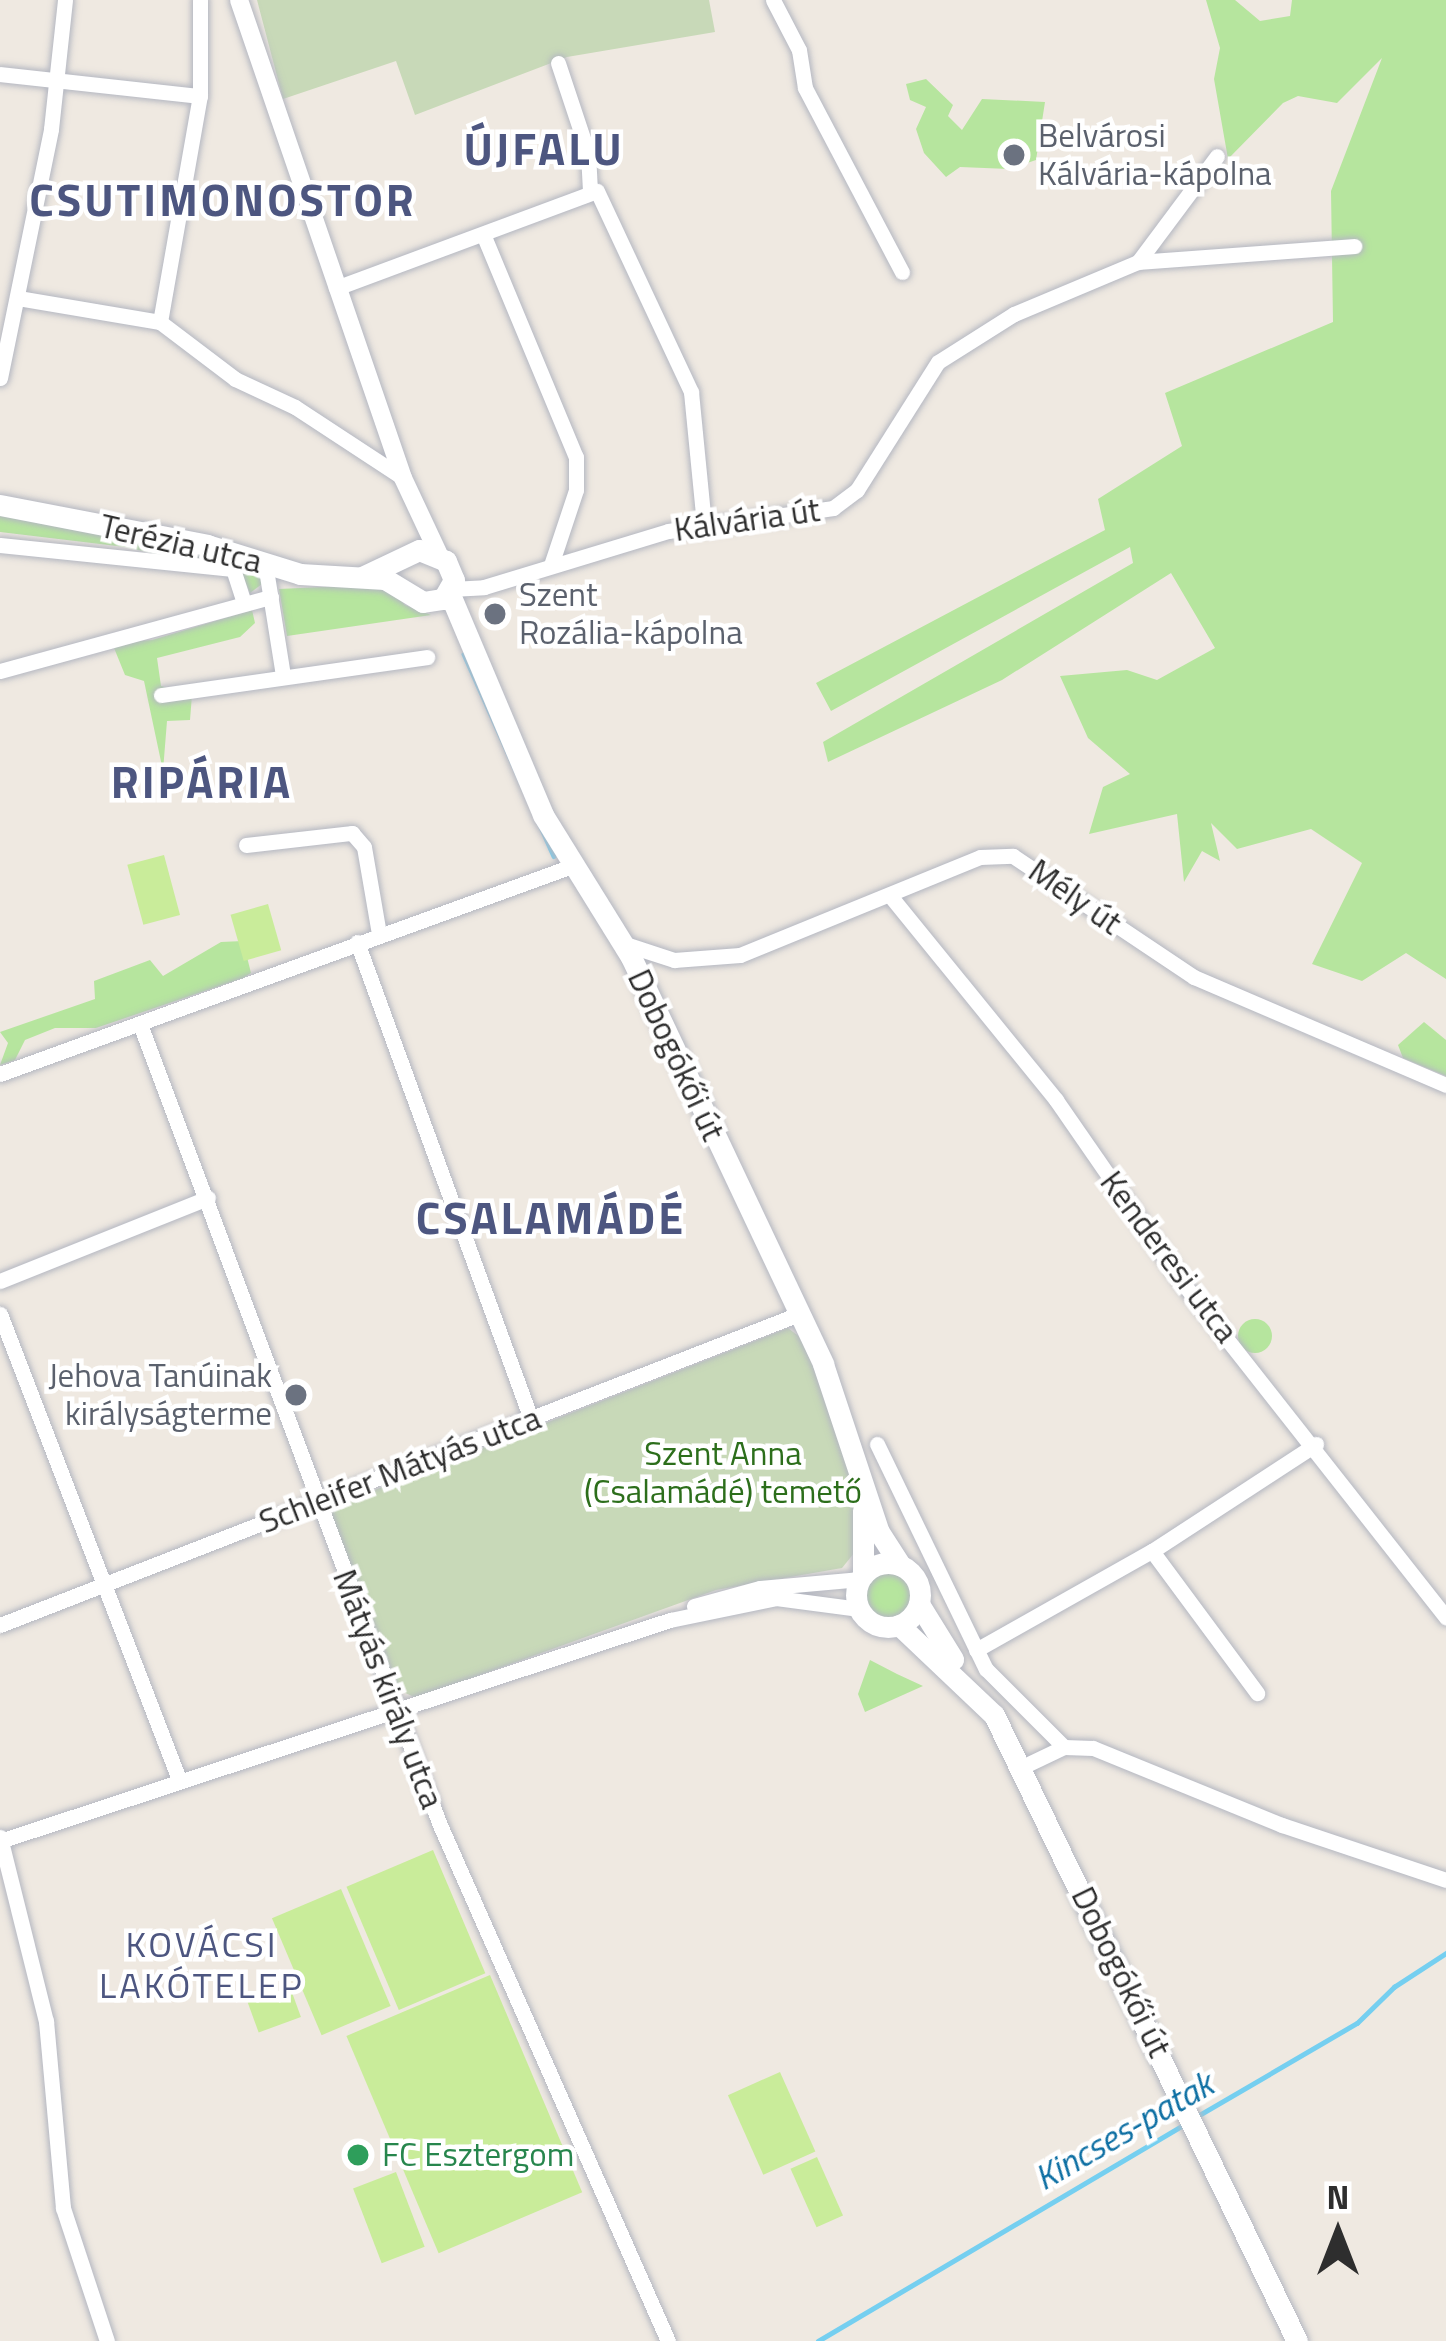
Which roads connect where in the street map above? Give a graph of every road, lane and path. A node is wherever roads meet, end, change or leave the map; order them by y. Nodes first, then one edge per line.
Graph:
1 (65, 0) edge
2 (200, 0) edge
3 (239, 0) edge
4 (773, 0) edge
5 (558, 63) dead end
6 (0, 74) edge
7 (56, 82) junction
8 (200, 96) junction
9 (1217, 156) dead end
10 (590, 189) junction
11 (483, 234) junction
12 (1349, 244) dead end
13 (1138, 262) junction
14 (902, 272) dead end
15 (336, 289) junction
16 (19, 298) junction
17 (160, 322) junction
18 (0, 378) edge
19 (403, 478) junction
20 (0, 506) edge
21 (704, 525) junction
22 (0, 545) edge
23 (420, 555) junction
24 (265, 563) junction
25 (551, 565) junction
26 (362, 577) junction
27 (398, 586) junction
28 (448, 591) junction
29 (271, 597) junction
30 (244, 603) junction
31 (428, 657) dead end
32 (0, 671) edge
33 (283, 676) junction
34 (161, 694) dead end
35 (246, 845) dead end
36 (575, 865) junction
37 (892, 898) junction
38 (379, 934) junction
39 (357, 941) junction
40 (622, 943) junction
41 (140, 1024) junction
42 (0, 1074) edge
43 (1446, 1085) edge
44 (208, 1198) junction
45 (0, 1281) edge
46 (0, 1314) edge
47 (799, 1314) junction
48 (531, 1419) junction
49 (877, 1444) dead end
50 (1316, 1444) junction
51 (862, 1480) junction
52 (317, 1502) junction
53 (1152, 1551) junction
54 (901, 1566) junction
55 (862, 1577) junction
56 (104, 1587) junction
57 (919, 1604) junction
58 (859, 1609) junction
59 (1446, 1617) edge
60 (670, 1620) junction
61 (0, 1625) edge
62 (898, 1625) junction
63 (976, 1650) junction
64 (962, 1677) junction
65 (1257, 1693) dead end
66 (395, 1712) junction
67 (1064, 1747) junction
68 (1022, 1767) junction
69 (180, 1782) junction
70 (0, 1839) edge
71 (1446, 1880) edge
72 (107, 2341) edge
73 (668, 2341) edge
74 (1297, 2341) edge

1 - 7 street
2 - 8 street
3 - 15 street
4 - 14 street
5 - 10 street
6 - 7 street
7 - 8 street
7 - 16 street
8 - 17 street
9 - 13 street
10 - 11 street
10 - 21 street
11 - 15 street
11 - 25 street
12 - 13 street, Kálvária út
13 - 21 street, Kálvária út
15 - 19 street
16 - 17 street
16 - 18 street
17 - 19 street
19 - 23 street
20 - 24 main road, Terézia utca
21 - 25 street, Kálvária út
22 - 30 street, Terézia utca
23 - 26 main road
23 - 27 main road
23 - 28 main road, Dobogókői út
24 - 26 main road, Terézia utca
24 - 29 street
25 - 28 street, Kálvária út
26 - 27 main road, Terézia utca
27 - 28 main road, Terézia utca
28 - 36 main road, Dobogókői út
29 - 30 street
29 - 33 street
30 - 32 street
31 - 33 street
33 - 34 street
35 - 38 street
36 - 38 street
36 - 40 main road, Dobogókői út
37 - 40 street, Mély út
37 - 43 street, Mély út
37 - 50 street, Kenderesi utca
38 - 39 street
39 - 41 street
39 - 48 street
40 - 47 main road, Dobogókői út
41 - 42 street
41 - 44 street, Mátyás király utca
44 - 45 street
44 - 52 street, Mátyás király utca
46 - 56 street
47 - 48 street, Schleifer Mátyás utca
47 - 51 main road, Dobogókői út
48 - 52 street, Schleifer Mátyás utca
49 - 63 street
50 - 53 street
50 - 59 street, Kenderesi utca
51 - 54 main road, Dobogókői út
51 - 55 main road, Dobogókői út
52 - 56 street, Schleifer Mátyás utca
52 - 66 street, Mátyás király utca
53 - 63 street
53 - 65 street
54 - 55 main road
54 - 57 main road
55 - 58 main road
55 - 60 street
56 - 61 street, Schleifer Mátyás utca
56 - 69 street
57 - 62 main road
57 - 64 main road, Dobogókői út
58 - 60 street
58 - 62 main road
60 - 66 street
62 - 64 main road, Dobogókői út
63 - 67 street
64 - 68 main road, Dobogókői út
66 - 69 street
66 - 73 street, Mátyás király utca
67 - 68 street
67 - 71 street
68 - 74 main road, Dobogókői út
69 - 70 street
70 - 72 street

